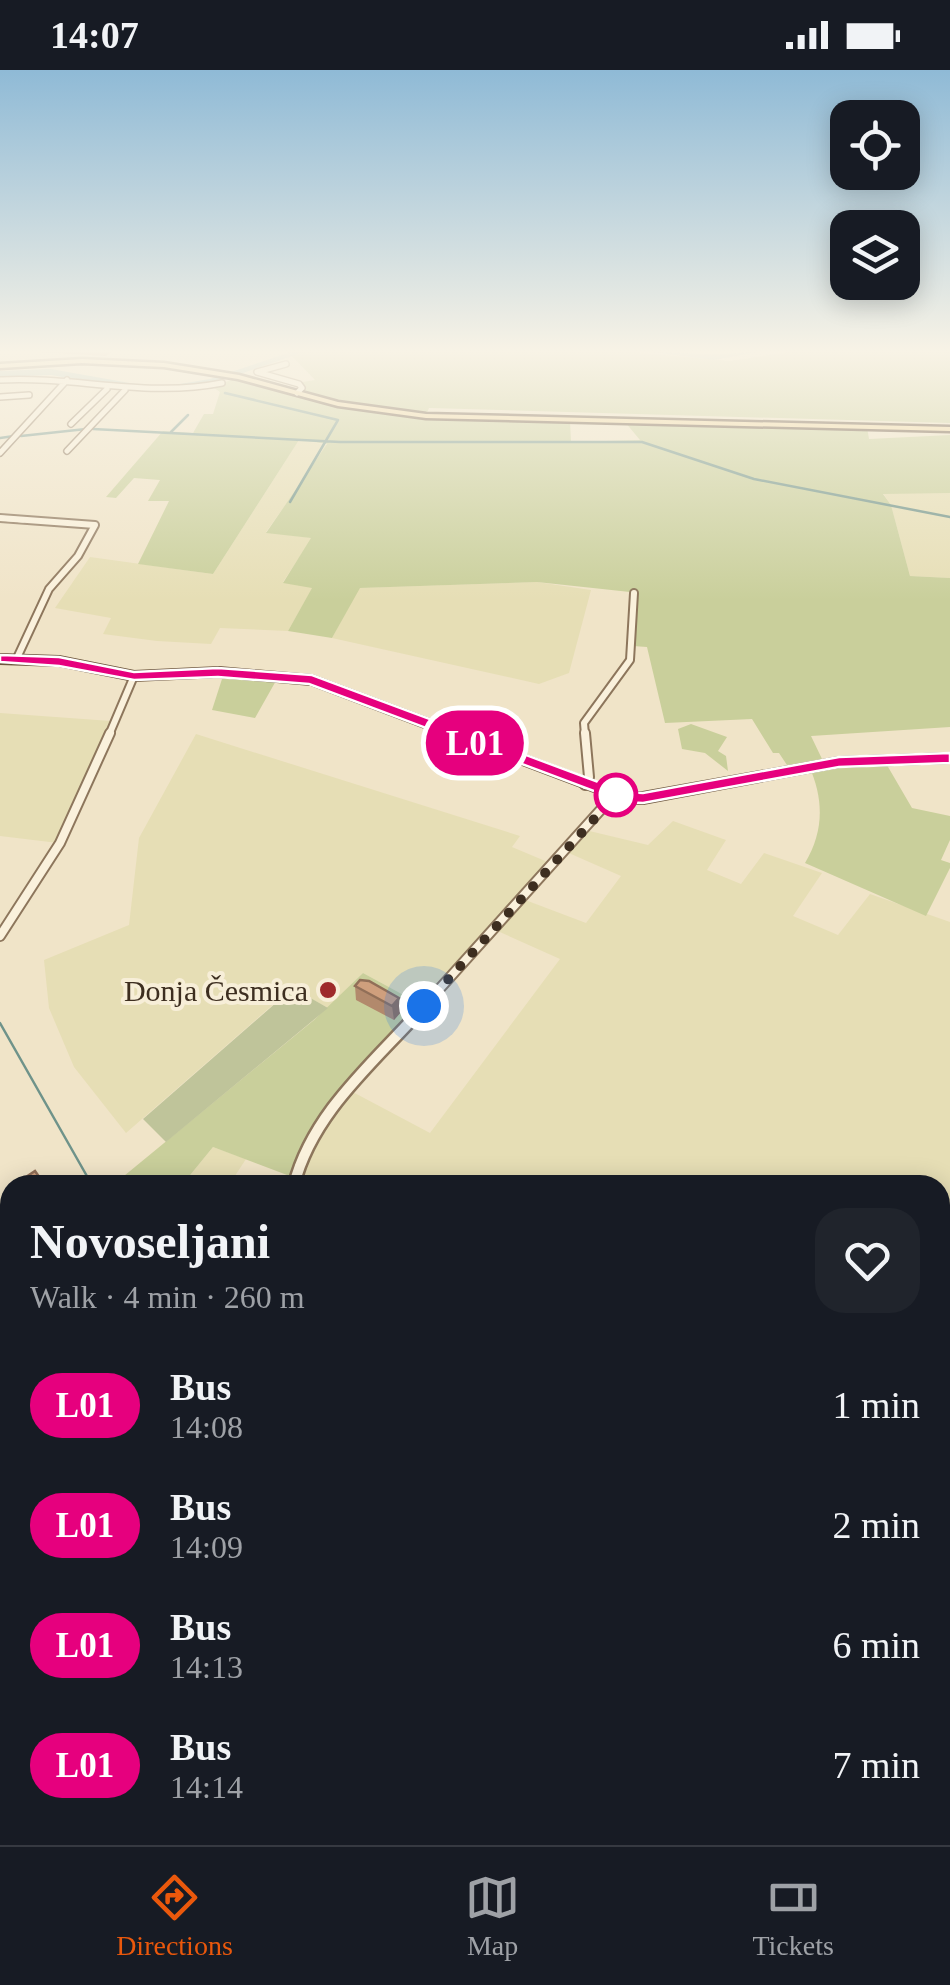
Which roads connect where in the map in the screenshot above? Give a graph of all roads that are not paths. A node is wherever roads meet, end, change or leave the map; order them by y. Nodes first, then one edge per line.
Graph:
1 (83, 435) edge
2 (67, 452) dead end
3 (0, 518) edge
4 (634, 593) dead end
5 (0, 659) edge
6 (16, 660) junction
7 (134, 676) junction
8 (950, 758) edge
9 (585, 785) junction
10 (614, 795) junction
11 (0, 936) edge
12 (297, 1175) edge

1 - 2 street
3 - 6 street
4 - 9 street
5 - 6 main road
6 - 7 main road
7 - 9 main road
7 - 11 street
8 - 10 main road
9 - 10 main road
10 - 12 street

